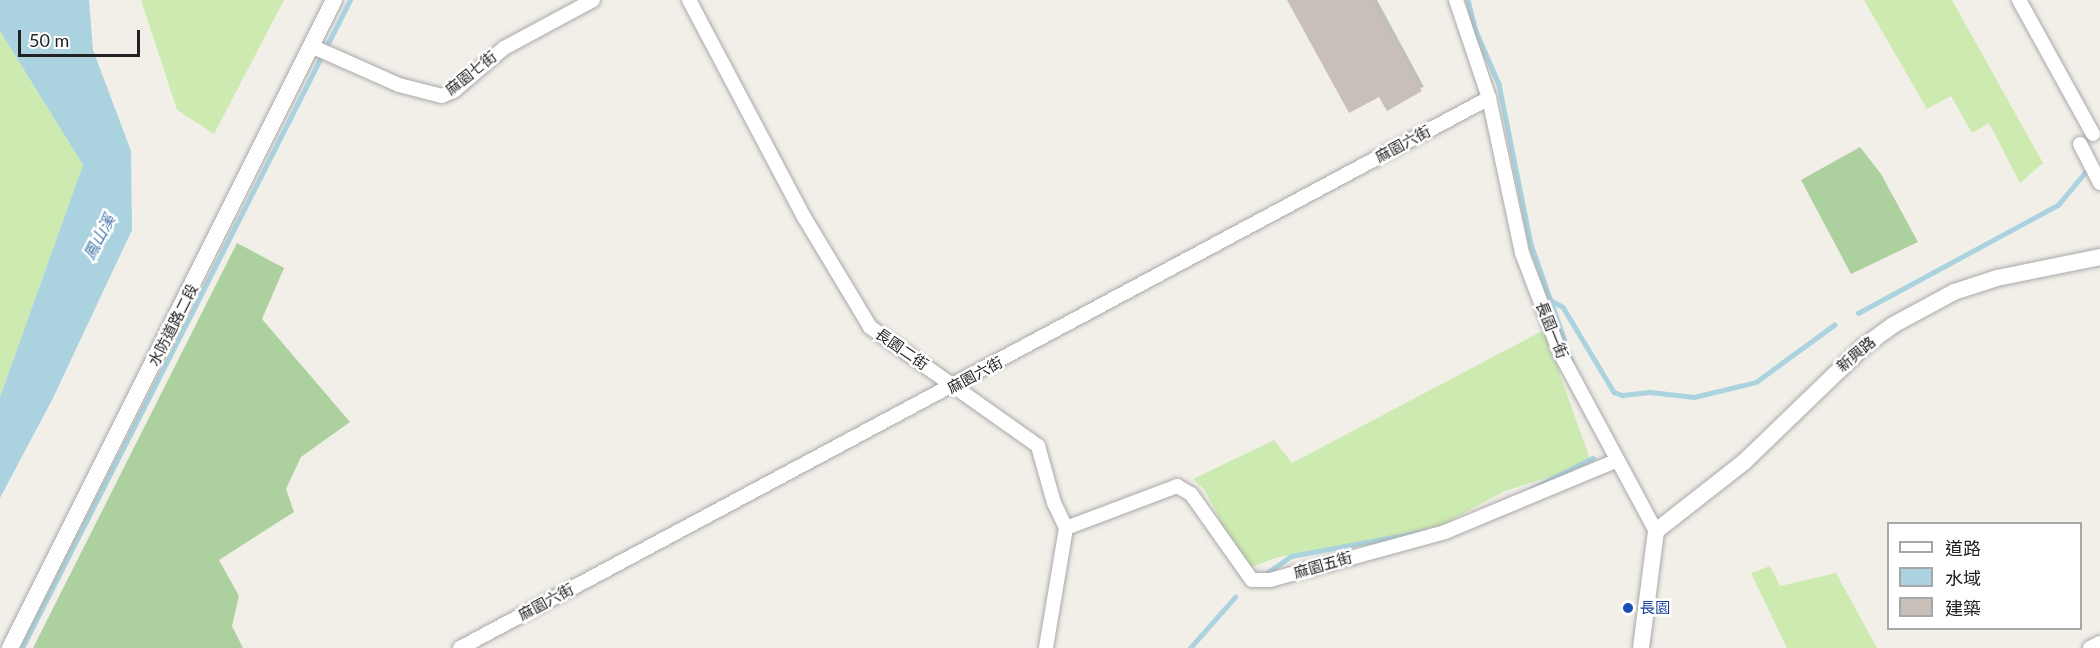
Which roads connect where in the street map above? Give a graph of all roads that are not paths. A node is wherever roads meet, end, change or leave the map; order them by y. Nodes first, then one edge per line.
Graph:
1 (334, 0) edge
2 (593, 0) edge
3 (689, 0) edge
4 (1456, 0) edge
5 (2019, 0) edge
6 (311, 46) junction
7 (1489, 98) junction
8 (2093, 134) dead end
9 (2080, 144) dead end
10 (2100, 183) edge
11 (2100, 257) edge
12 (955, 386) junction
13 (1618, 460) junction
14 (1066, 528) junction
15 (1656, 531) junction
16 (2100, 643) edge
17 (10, 648) edge
18 (460, 648) edge
19 (1046, 648) edge
20 (1641, 648) edge
21 (2090, 648) edge

1 - 6 street, 水防道路二段
2 - 6 street, 麻園七街
3 - 12 street, 長園二街
4 - 7 street, 長園一街
5 - 8 street
6 - 17 street, 水防道路二段
7 - 12 street, 麻園六街
7 - 13 street, 長園一街
9 - 10 street
11 - 15 street, 新興路
12 - 14 street, 長園二街
12 - 18 street, 麻園六街
13 - 14 street, 麻園五街
13 - 15 street, 長園一街
14 - 19 street
15 - 20 street
16 - 21 street

